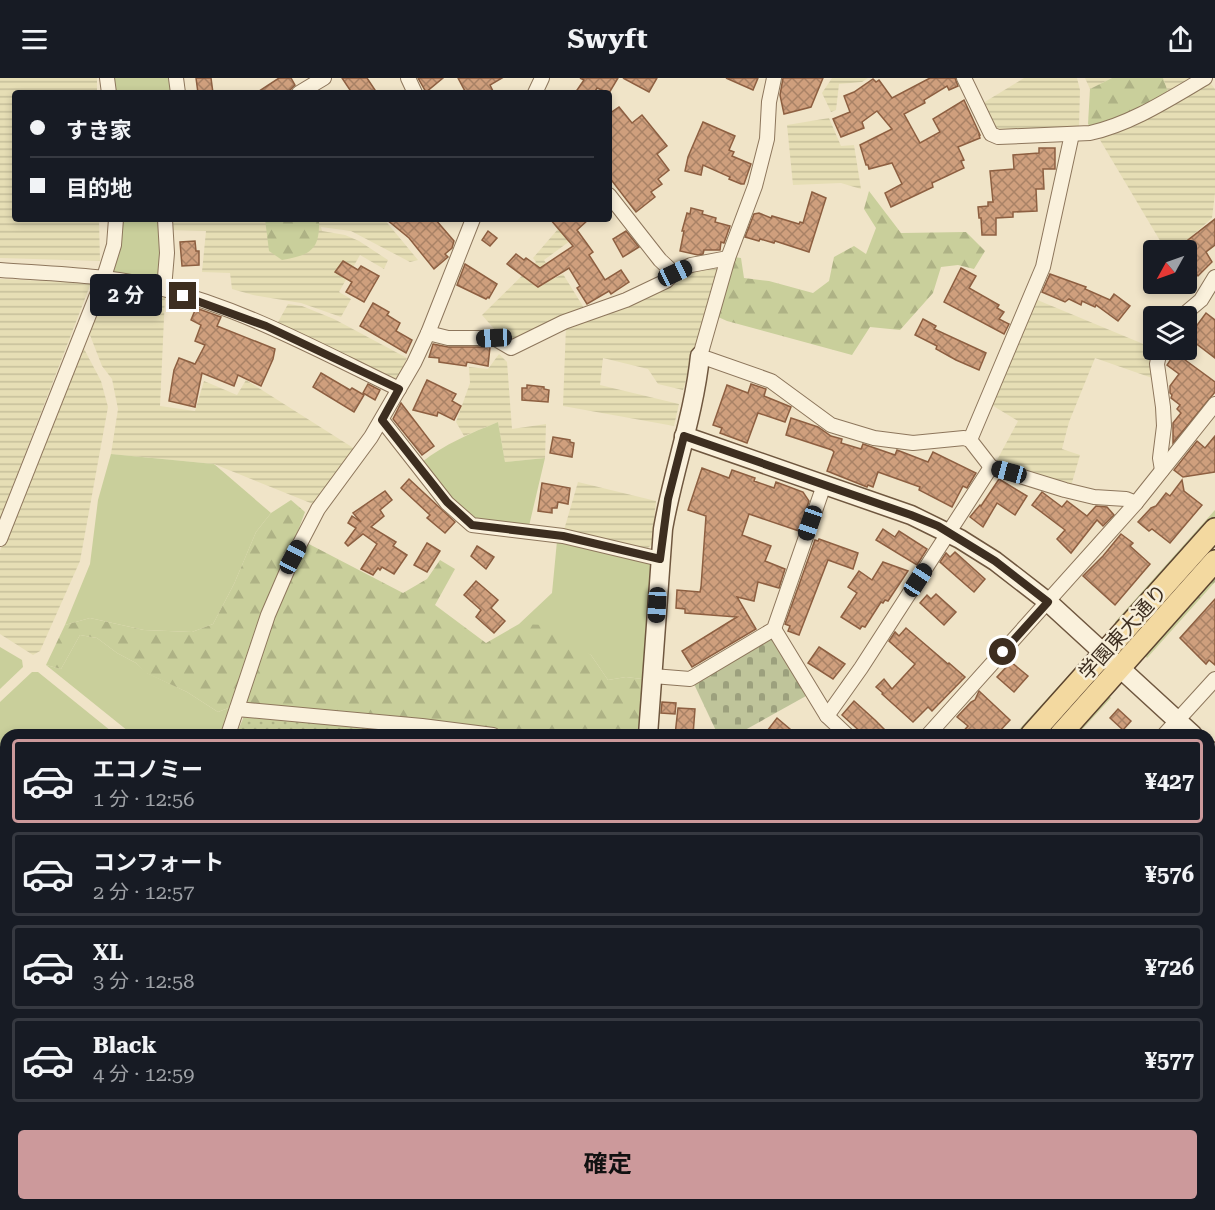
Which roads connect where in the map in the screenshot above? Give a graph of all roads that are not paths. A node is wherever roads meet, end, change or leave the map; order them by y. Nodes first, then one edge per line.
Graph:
1 (324, 78) edge
2 (774, 78) edge
3 (964, 78) edge
4 (1205, 78) edge
5 (304, 90) edge
6 (1072, 134) junction
7 (612, 199) edge
8 (116, 222) edge
9 (165, 222) edge
10 (472, 222) edge
11 (728, 258) junction
12 (0, 270) edge
13 (675, 273) junction
14 (104, 277) junction
15 (1215, 277) edge
16 (164, 289) junction
17 (1194, 306) edge
18 (428, 333) junction
19 (700, 356) junction
20 (1158, 360) edge
21 (399, 389) junction
22 (1215, 404) edge
23 (382, 420) junction
24 (684, 436) junction
25 (970, 440) junction
26 (991, 467) junction
27 (1162, 470) junction
28 (824, 485) junction
29 (1136, 503) junction
30 (1215, 529) edge
31 (949, 532) junction
32 (0, 539) edge
33 (660, 559) junction
34 (1215, 561) edge
35 (1048, 602) junction
36 (774, 628) junction
37 (1103, 654) junction
38 (1120, 669) junction
39 (653, 676) junction
40 (1215, 679) edge
41 (237, 709) junction
42 (827, 716) junction
43 (1177, 721) junction
44 (230, 729) edge
45 (446, 729) edge
46 (649, 729) edge
47 (841, 729) edge
48 (933, 729) edge
49 (1036, 729) edge
50 (1065, 729) edge
51 (1170, 729) edge
52 (1186, 729) edge

1 - 5 street
2 - 11 street
3 - 6 street
4 - 6 street
6 - 25 street
7 - 13 street
8 - 14 street
9 - 16 street
10 - 18 street
11 - 13 street
11 - 19 street
12 - 14 street
13 - 18 street
14 - 16 street
14 - 32 street
15 - 17 street
16 - 21 street
18 - 21 street
19 - 24 street
19 - 25 street
20 - 27 street
21 - 23 street
22 - 27 street
23 - 33 street
23 - 41 street
24 - 28 street
24 - 33 street
25 - 26 street
26 - 29 street
26 - 31 street
27 - 29 street
28 - 31 street
28 - 36 street
29 - 35 street
30 - 37 main road, 学園東大通り
31 - 35 street
31 - 42 street
33 - 39 street
34 - 38 main road, 学園東大通り
35 - 37 street
35 - 48 street
36 - 39 street
36 - 42 street
37 - 38 street
37 - 49 main road, 学園東大通り
38 - 43 street
38 - 50 main road, 学園東大通り
39 - 46 street
40 - 43 street
41 - 44 street
41 - 45 street
42 - 47 street
43 - 51 street
43 - 52 street

